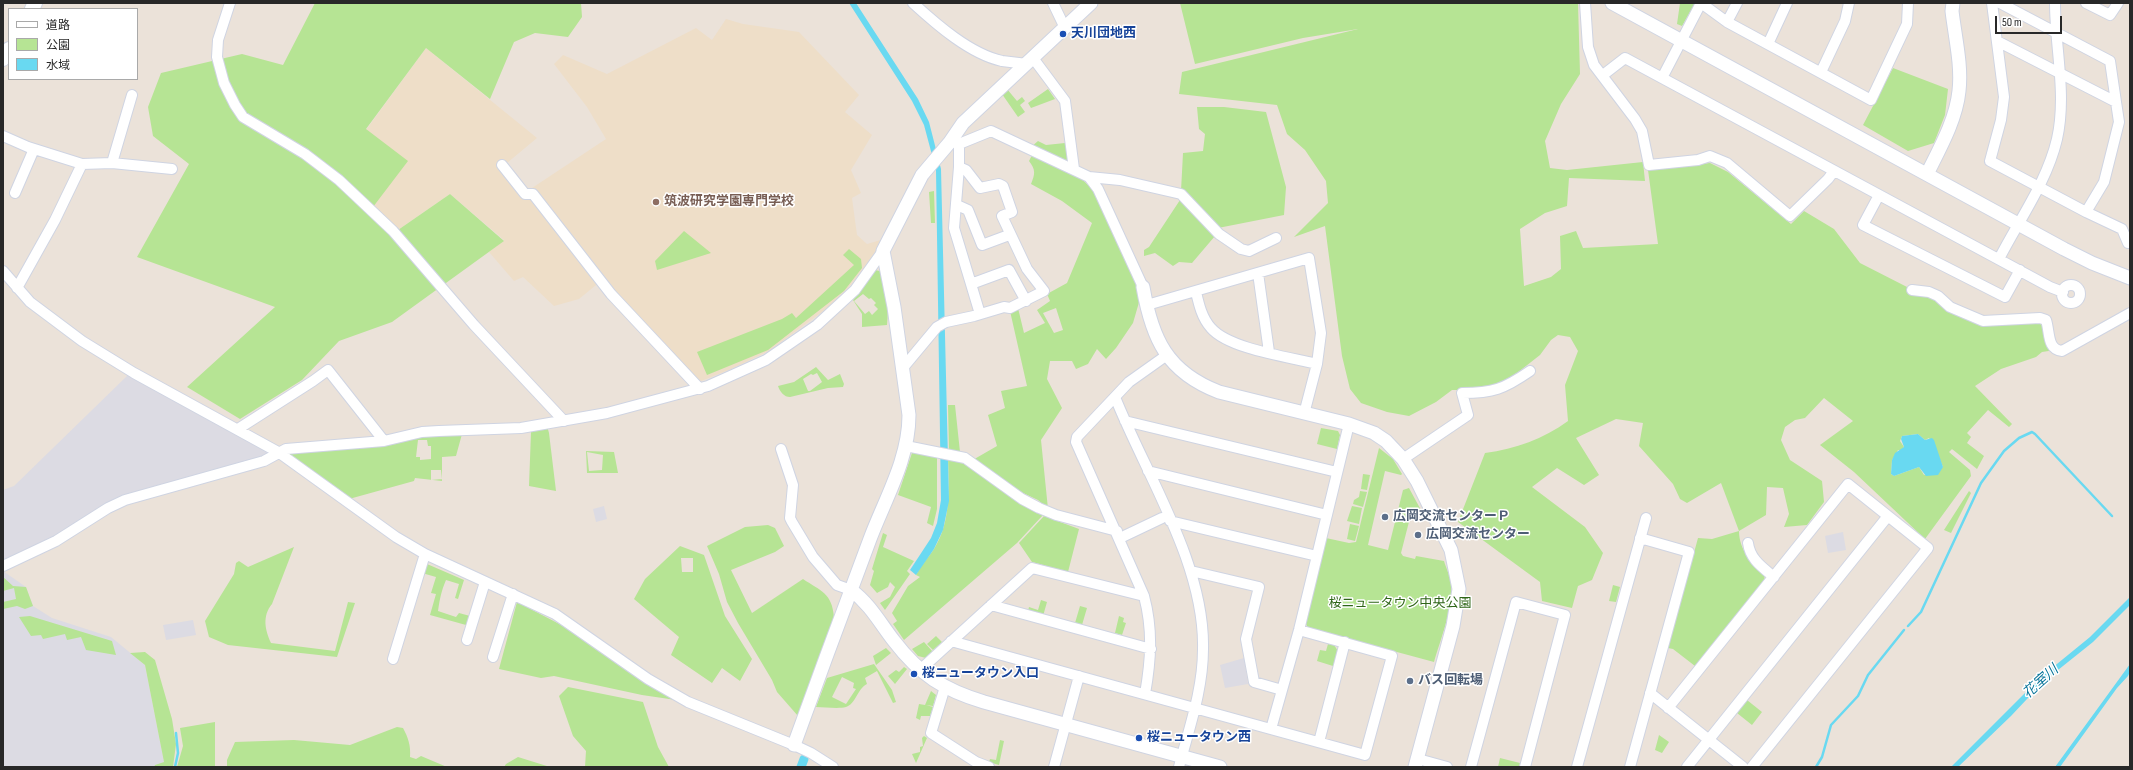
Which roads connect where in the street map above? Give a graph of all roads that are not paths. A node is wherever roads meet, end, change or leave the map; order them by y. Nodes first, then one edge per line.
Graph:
1 (230, 3) edge
2 (913, 3) edge
3 (1053, 3) edge
4 (1091, 3) edge
5 (1586, 3) edge
6 (1612, 3) edge
7 (1737, 3) edge
8 (1787, 3) edge
9 (1849, 3) edge
10 (1908, 3) edge
11 (1953, 3) edge
12 (1992, 3) edge
13 (2000, 3) edge
14 (2055, 3) edge
15 (2086, 3) edge
16 (2118, 3) edge
17 (1727, 22) junction
18 (1064, 26) junction
19 (2055, 32) junction
20 (1997, 41) junction
21 (1681, 42) junction
22 (1768, 44) junction
23 (8, 50) edge
24 (3, 59) edge
25 (1030, 61) junction
26 (1821, 72) junction
27 (2060, 73) junction
28 (1603, 75) junction
29 (1662, 78) junction
30 (132, 94) dead end
31 (2116, 102) junction
32 (2119, 122) junction
33 (2130, 122) edge
34 (3, 136) edge
35 (955, 143) junction
36 (34, 149) junction
37 (112, 163) junction
38 (82, 164) junction
39 (502, 165) dead end
40 (959, 167) junction
41 (172, 169) dead end
42 (1074, 169) junction
43 (1834, 171) junction
44 (1927, 174) junction
45 (1089, 177) junction
46 (2038, 188) junction
47 (15, 193) dead end
48 (1879, 194) junction
49 (957, 205) junction
50 (2086, 212) junction
51 (2017, 223) junction
52 (1009, 235) junction
53 (1276, 238) dead end
54 (2130, 243) edge
55 (883, 251) junction
56 (1999, 259) junction
57 (2020, 270) junction
58 (3, 271) edge
59 (1258, 273) junction
60 (2130, 278) edge
61 (971, 284) junction
62 (1143, 286) joint
63 (17, 288) junction
64 (1912, 290) dead end
65 (1196, 292) junction
66 (2063, 292) dead end
67 (1026, 301) junction
68 (1147, 305) junction
69 (2130, 313) edge
70 (980, 314) junction
71 (1270, 352) junction
72 (1167, 355) junction
73 (1317, 364) junction
74 (902, 369) junction
75 (1530, 371) dead end
76 (700, 389) junction
77 (1115, 397) junction
78 (1304, 414) junction
79 (564, 421) junction
80 (1124, 421) junction
81 (1349, 424) junction
82 (238, 429) junction
83 (384, 441) junction
84 (906, 446) junction
85 (781, 449) dead end
86 (278, 452) junction
87 (1404, 459) junction
88 (1148, 471) junction
89 (1337, 472) junction
90 (1327, 515) junction
91 (1888, 516) junction
92 (1646, 518) dead end
93 (1166, 519) junction
94 (1118, 534) junction
95 (1640, 538) junction
96 (1748, 543) dead end
97 (425, 554) junction
98 (1317, 556) junction
99 (3, 566) edge
100 (1191, 571) junction
101 (1774, 576) junction
102 (485, 582) junction
103 (851, 590) junction
104 (513, 594) junction
105 (1144, 596) junction
106 (991, 605) junction
107 (1298, 630) junction
108 (467, 640) dead end
109 (951, 641) junction
110 (1345, 642) junction
111 (1152, 649) junction
112 (493, 657) dead end
113 (393, 659) dead end
114 (920, 670) junction
115 (1079, 676) junction
116 (945, 687) junction
117 (1282, 690) junction
118 (1650, 693) junction
119 (1145, 694) junction
120 (1195, 708) junction
121 (1668, 708) junction
122 (1065, 724) junction
123 (1271, 729) junction
124 (1709, 740) junction
125 (1318, 742) junction
126 (794, 745) junction
127 (1180, 762) edge
128 (821, 763) edge
129 (1416, 763) edge
130 (834, 767) edge
131 (990, 767) edge
132 (1054, 767) edge
133 (1220, 767) edge
134 (1447, 767) edge
135 (1471, 767) edge
136 (1525, 767) edge
137 (1577, 767) edge
138 (1630, 767) edge
139 (1687, 767) edge
140 (1743, 767) edge
141 (1752, 767) edge

1 - 79 street
2 - 25 street
3 - 18 street
4 - 18 street
5 - 28 street
6 - 21 street
7 - 17 street
8 - 22 street
9 - 26 street
10 - 26 street
11 - 44 street
12 - 20 street
13 - 19 street
14 - 19 street
15 - 16 street
17 - 21 street
17 - 22 street
18 - 25 street
19 - 27 street
19 - 31 street
20 - 27 street
20 - 46 street
21 - 29 street
21 - 44 street
22 - 26 street
23 - 24 main road
25 - 35 street
25 - 42 street
27 - 31 street
27 - 46 street
28 - 29 street
28 - 43 street
29 - 43 street
30 - 37 street
31 - 32 street
32 - 33 street
32 - 50 street
34 - 36 street
35 - 40 street
35 - 42 street
35 - 55 street
36 - 38 street
36 - 47 street
37 - 38 street
37 - 41 street
38 - 63 street
39 - 76 street
40 - 49 street
40 - 52 street
42 - 45 street
43 - 48 street
44 - 51 street
45 - 53 street
45 - 62 street
46 - 50 street
46 - 51 street
48 - 56 street
48 - 57 street
49 - 52 street
49 - 61 street
50 - 54 street
51 - 56 street
51 - 60 street
52 - 67 street
55 - 74 street
55 - 76 street
56 - 57 street
57 - 66 street
58 - 63 street
59 - 65 street
59 - 71 street
59 - 73 street
61 - 67 street
61 - 70 street
62 - 68 street
63 - 82 street
64 - 69 street
65 - 68 street
65 - 71 street
67 - 70 street
68 - 72 street
70 - 74 street
71 - 73 street
72 - 77 street
72 - 78 street
73 - 78 street
74 - 84 street
75 - 87 street
76 - 79 street
77 - 80 street
77 - 94 street
78 - 81 street
79 - 83 street
80 - 88 street
80 - 89 street
81 - 87 street
81 - 89 street
82 - 83 street
82 - 86 street
83 - 86 street
84 - 94 street
84 - 103 street
85 - 103 street
86 - 97 street
86 - 99 street
87 - 129 street
88 - 90 street
88 - 93 street
89 - 90 street
90 - 98 street
91 - 101 street
91 - 124 street
91 - 141 street
92 - 95 street
93 - 94 street
93 - 98 street
93 - 100 street
94 - 105 street
95 - 118 street
95 - 137 street
96 - 101 street
97 - 102 street
97 - 113 street
98 - 107 street
100 - 117 street
100 - 120 street
101 - 121 street
102 - 104 street
102 - 108 street
103 - 114 street
103 - 126 street
104 - 112 street
104 - 126 street
105 - 106 street
105 - 111 street
106 - 109 street
106 - 111 street
107 - 110 street
107 - 117 street
109 - 114 street
109 - 115 street
110 - 125 street
110 - 125 street
111 - 119 street
114 - 116 street
115 - 119 street
115 - 122 street
116 - 122 street
116 - 131 street
117 - 123 street
118 - 121 street
118 - 138 street
119 - 120 street
120 - 123 street
120 - 127 street
121 - 124 street
122 - 127 street
122 - 132 street
123 - 125 street
124 - 139 street
124 - 140 street
126 - 128 street
127 - 133 street
128 - 130 street
129 - 134 street
135 - 136 street

